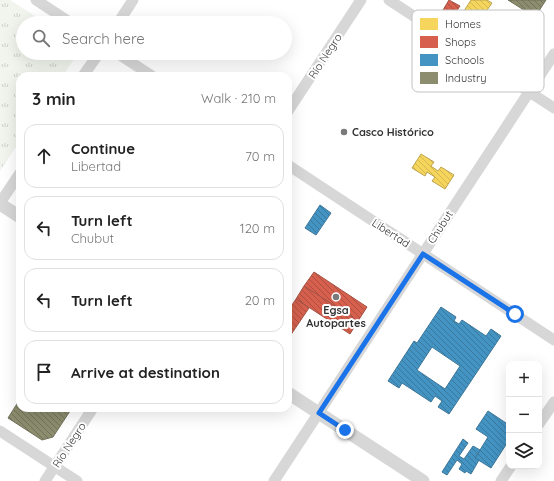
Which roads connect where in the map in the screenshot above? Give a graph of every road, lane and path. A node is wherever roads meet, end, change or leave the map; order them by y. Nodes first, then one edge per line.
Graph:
1 (36, 0) edge
2 (133, 0) edge
3 (361, 0) edge
4 (389, 0) edge
5 (412, 15) edge
6 (60, 16) edge
7 (123, 16) edge
8 (554, 54) edge
9 (93, 60) edge
10 (128, 60) edge
11 (544, 69) edge
12 (86, 72) edge
13 (146, 72) edge
14 (529, 92) joint
15 (292, 105) edge
16 (554, 108) edge
17 (292, 168) edge
18 (16, 179) edge
19 (0, 204) edge
20 (16, 214) edge
21 (423, 254) junction
22 (554, 340) edge
23 (292, 396) edge
24 (554, 402) edge
25 (90, 412) edge
26 (319, 413) junction
27 (542, 420) edge
28 (0, 431) edge
29 (55, 466) junction
30 (509, 469) edge
31 (45, 481) edge
32 (77, 481) edge
33 (274, 481) edge
34 (423, 481) edge
35 (501, 481) edge

1 - 6 street
2 - 7 street
3 - 15 street, Río Negro
4 - 5 street
8 - 11 street, Chubut
9 - 12 street
10 - 13 street
14 - 16 street
14 - 21 street, Chubut
17 - 21 street, Libertad
18 - 19 street
19 - 20 street
21 - 22 street, Libertad
21 - 26 street, Chubut
23 - 26 street
24 - 27 street
25 - 29 street, Río Negro
26 - 33 street, Chubut
26 - 34 street
28 - 29 street
29 - 31 street, Río Negro
29 - 32 street
30 - 35 street

